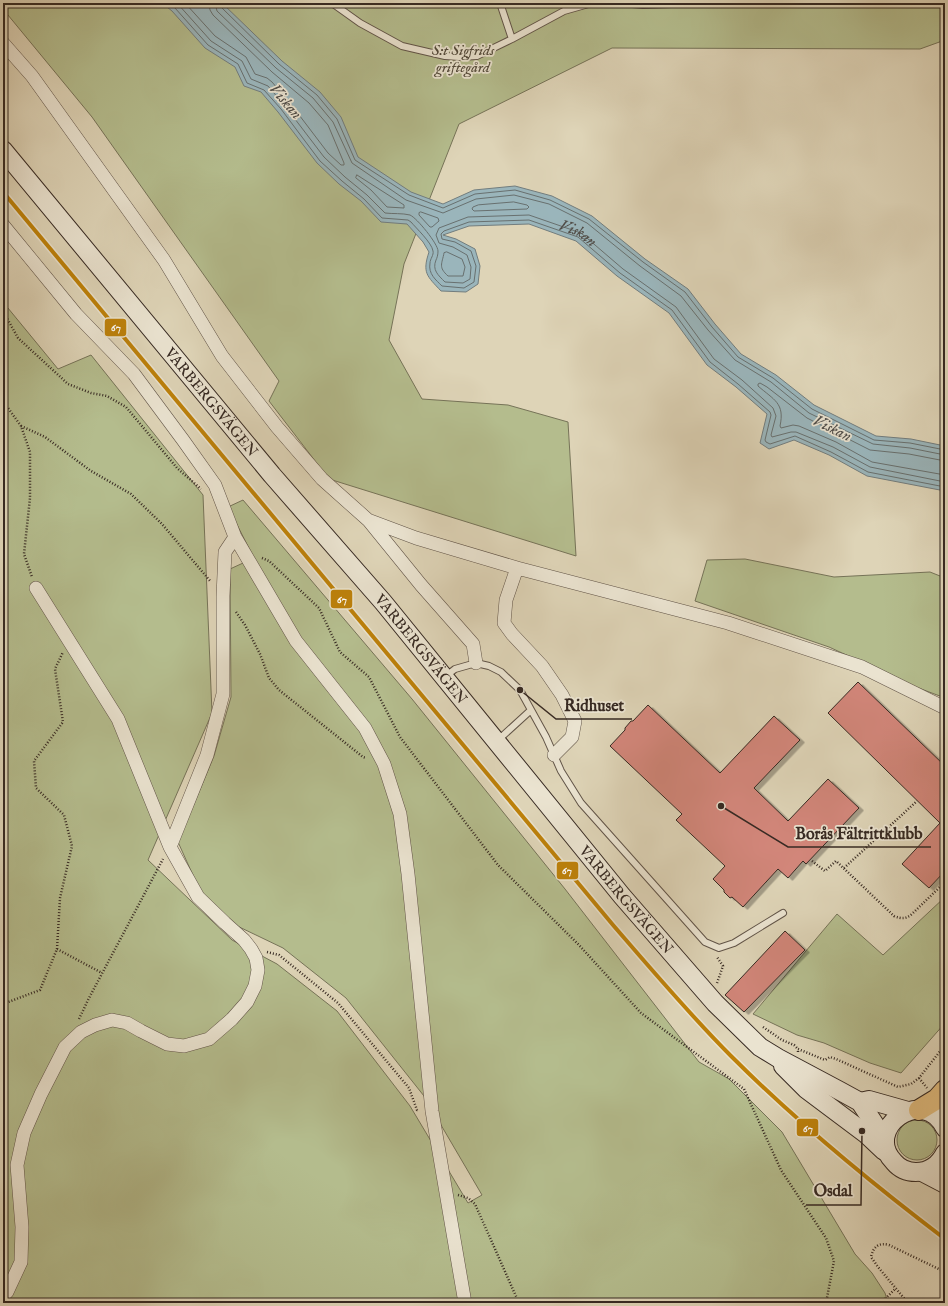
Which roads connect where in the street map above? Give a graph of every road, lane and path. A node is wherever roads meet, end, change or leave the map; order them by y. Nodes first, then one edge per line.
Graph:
1 (332, 3) edge
2 (500, 3) edge
3 (592, 3) edge
4 (622, 3) edge
5 (700, 3) edge
6 (512, 39) junction
7 (3, 43) edge
8 (3, 150) edge
9 (5, 233) edge
10 (3, 311) edge
11 (3, 401) edge
12 (21, 426) junction
13 (207, 494) dead end
14 (368, 520) junction
15 (235, 537) junction
16 (242, 550) junction
17 (517, 568) junction
18 (36, 588) joint
19 (223, 596) junction
20 (68, 638) junction
21 (476, 663) junction
22 (445, 677) junction
23 (945, 708) edge
24 (531, 710) junction
25 (496, 742) junction
26 (554, 755) junction
27 (384, 764) junction
28 (917, 801) dead end
29 (170, 847) junction
30 (812, 861) dead end
31 (844, 868) junction
32 (945, 882) edge
33 (783, 913) dead end
34 (710, 944) junction
35 (56, 949) junction
36 (251, 949) junction
37 (102, 973) junction
38 (715, 1003) junction
39 (3, 1004) edge
40 (71, 1042) junction
41 (945, 1045) edge
42 (798, 1052) dead end
43 (778, 1058) junction
44 (945, 1090) edge
45 (863, 1108) junction
46 (914, 1110) junction
47 (432, 1111) junction
48 (945, 1128) edge
49 (887, 1148) junction
50 (945, 1153) edge
51 (922, 1172) junction
52 (945, 1184) edge
53 (446, 1196) junction
54 (945, 1272) edge
55 (895, 1289) junction
56 (3, 1296) edge
57 (465, 1303) edge
58 (519, 1303) edge
59 (826, 1303) edge
60 (881, 1303) edge
61 (908, 1303) edge

1 - 6 lane
2 - 6 lane
3 - 6 lane
4 - 5 lane
7 - 14 street
8 - 22 main road, VARBERGSVÄGEN
9 - 15 street
10 - 13 path
11 - 12 path
12 - 18 path
12 - 19 path
14 - 17 street
14 - 21 street
15 - 16 street
15 - 19 street
16 - 27 street
16 - 59 path
17 - 23 street
17 - 26 street
18 - 20 street
19 - 27 path
19 - 29 street
20 - 29 street
20 - 35 path
21 - 22 lane
21 - 24 lane
22 - 25 main road, VARBERGSVÄGEN
24 - 25 lane
24 - 26 lane
25 - 38 main road, VARBERGSVÄGEN
26 - 34 lane
27 - 47 street
28 - 31 path
29 - 36 street
29 - 37 path
30 - 31 path
31 - 32 path
33 - 34 lane
34 - 38 path
35 - 37 path
35 - 39 path
36 - 40 street
36 - 47 path
37 - 40 path
38 - 43 main road, VARBERGSVÄGEN
40 - 56 street
41 - 42 path
43 - 45 main road, VARBERGSVÄGEN
43 - 49 main road
44 - 46 main road
45 - 46 main road
45 - 49 main road
46 - 48 main road
46 - 49 main road
47 - 53 street
49 - 51 main road
50 - 51 main road
51 - 52 main road
53 - 57 street
53 - 58 path
54 - 55 path
55 - 60 path
55 - 61 path

